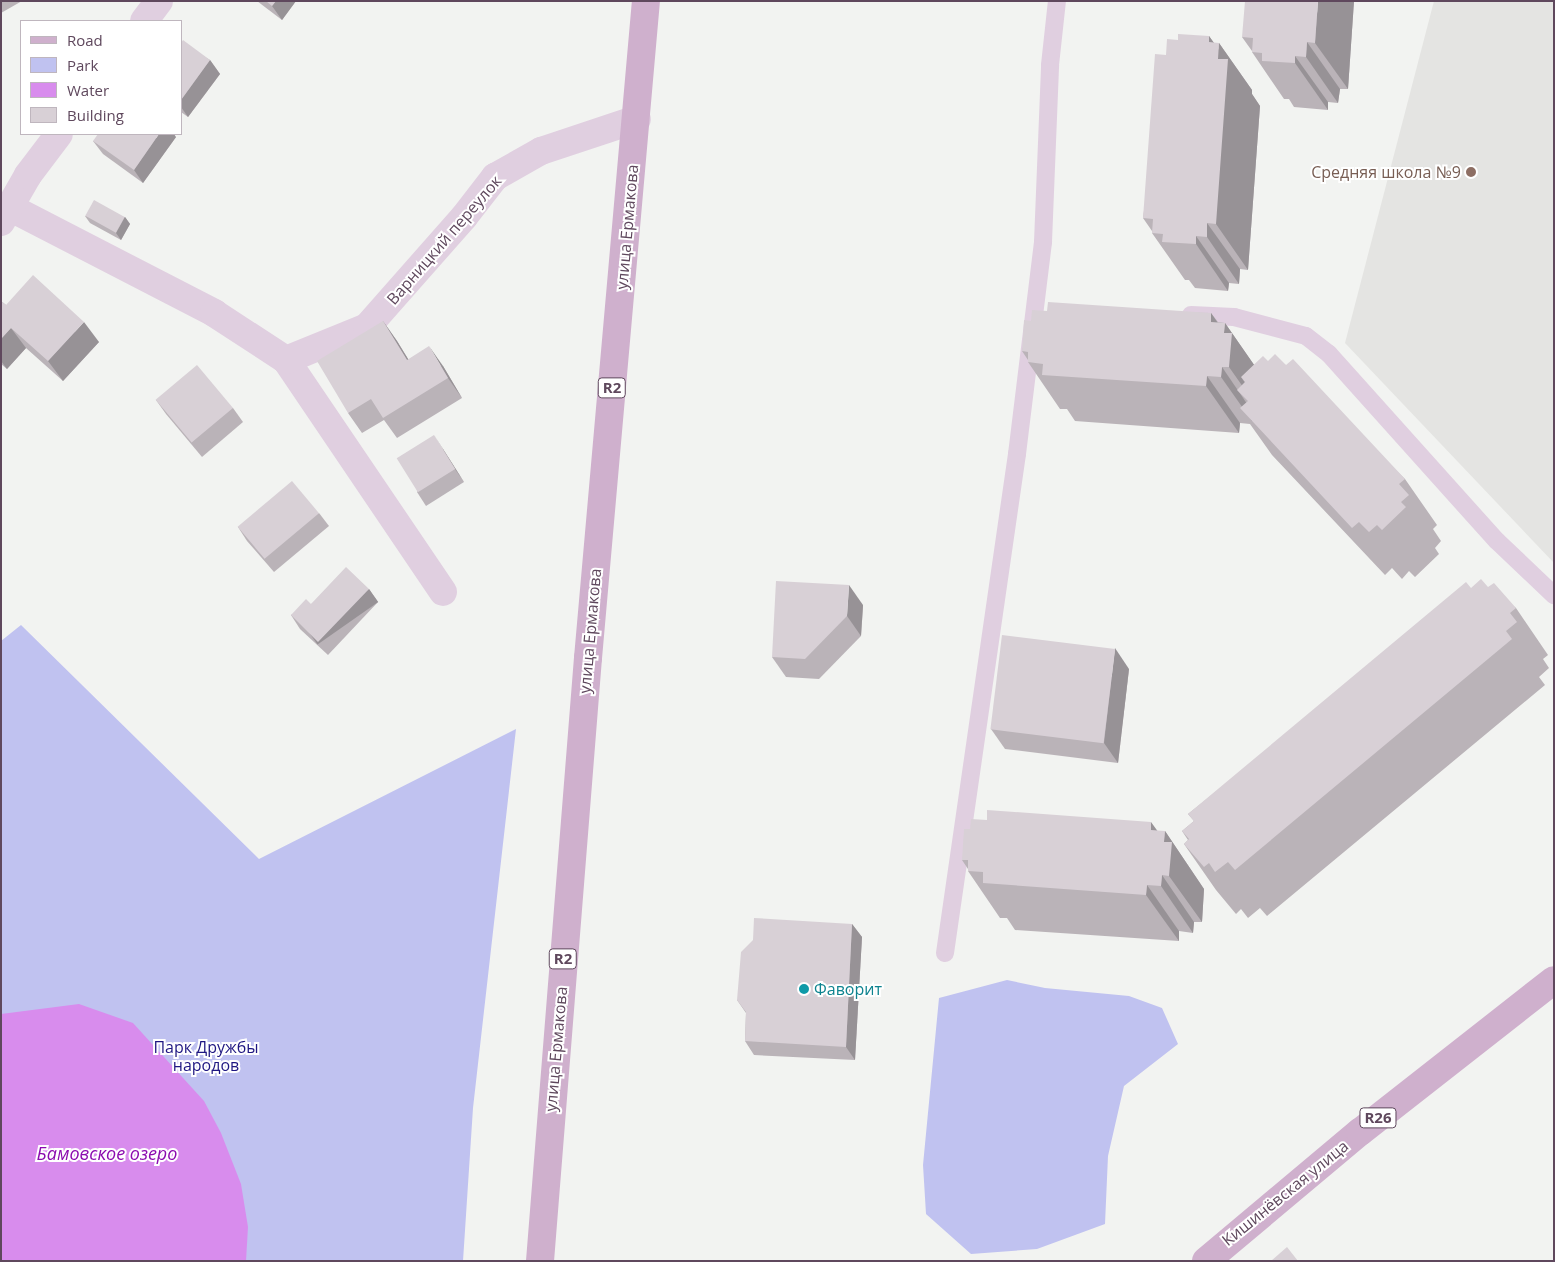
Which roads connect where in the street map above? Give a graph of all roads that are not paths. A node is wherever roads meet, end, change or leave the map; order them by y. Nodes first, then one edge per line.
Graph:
1 (160, 1) edge
2 (646, 1) edge
3 (1057, 1) edge
4 (145, 20) edge
5 (637, 119) junction
6 (58, 135) edge
7 (6, 215) edge
8 (1035, 304) junction
9 (1055, 305) edge
10 (1173, 314) edge
11 (286, 360) junction
12 (443, 592) dead end
13 (1554, 595) edge
14 (946, 953) dead end
15 (1554, 980) edge
16 (540, 1261) edge
17 (1206, 1261) edge

1 - 4 street
2 - 5 main road, улица Ермакова / R2
3 - 8 lane
5 - 11 street, Варницкий переулок
5 - 16 main road, улица Ермакова / R2
6 - 7 street
7 - 11 street
8 - 9 lane
8 - 14 lane
10 - 13 lane
11 - 12 street
15 - 17 main road, Кишинёвская улица / R26

